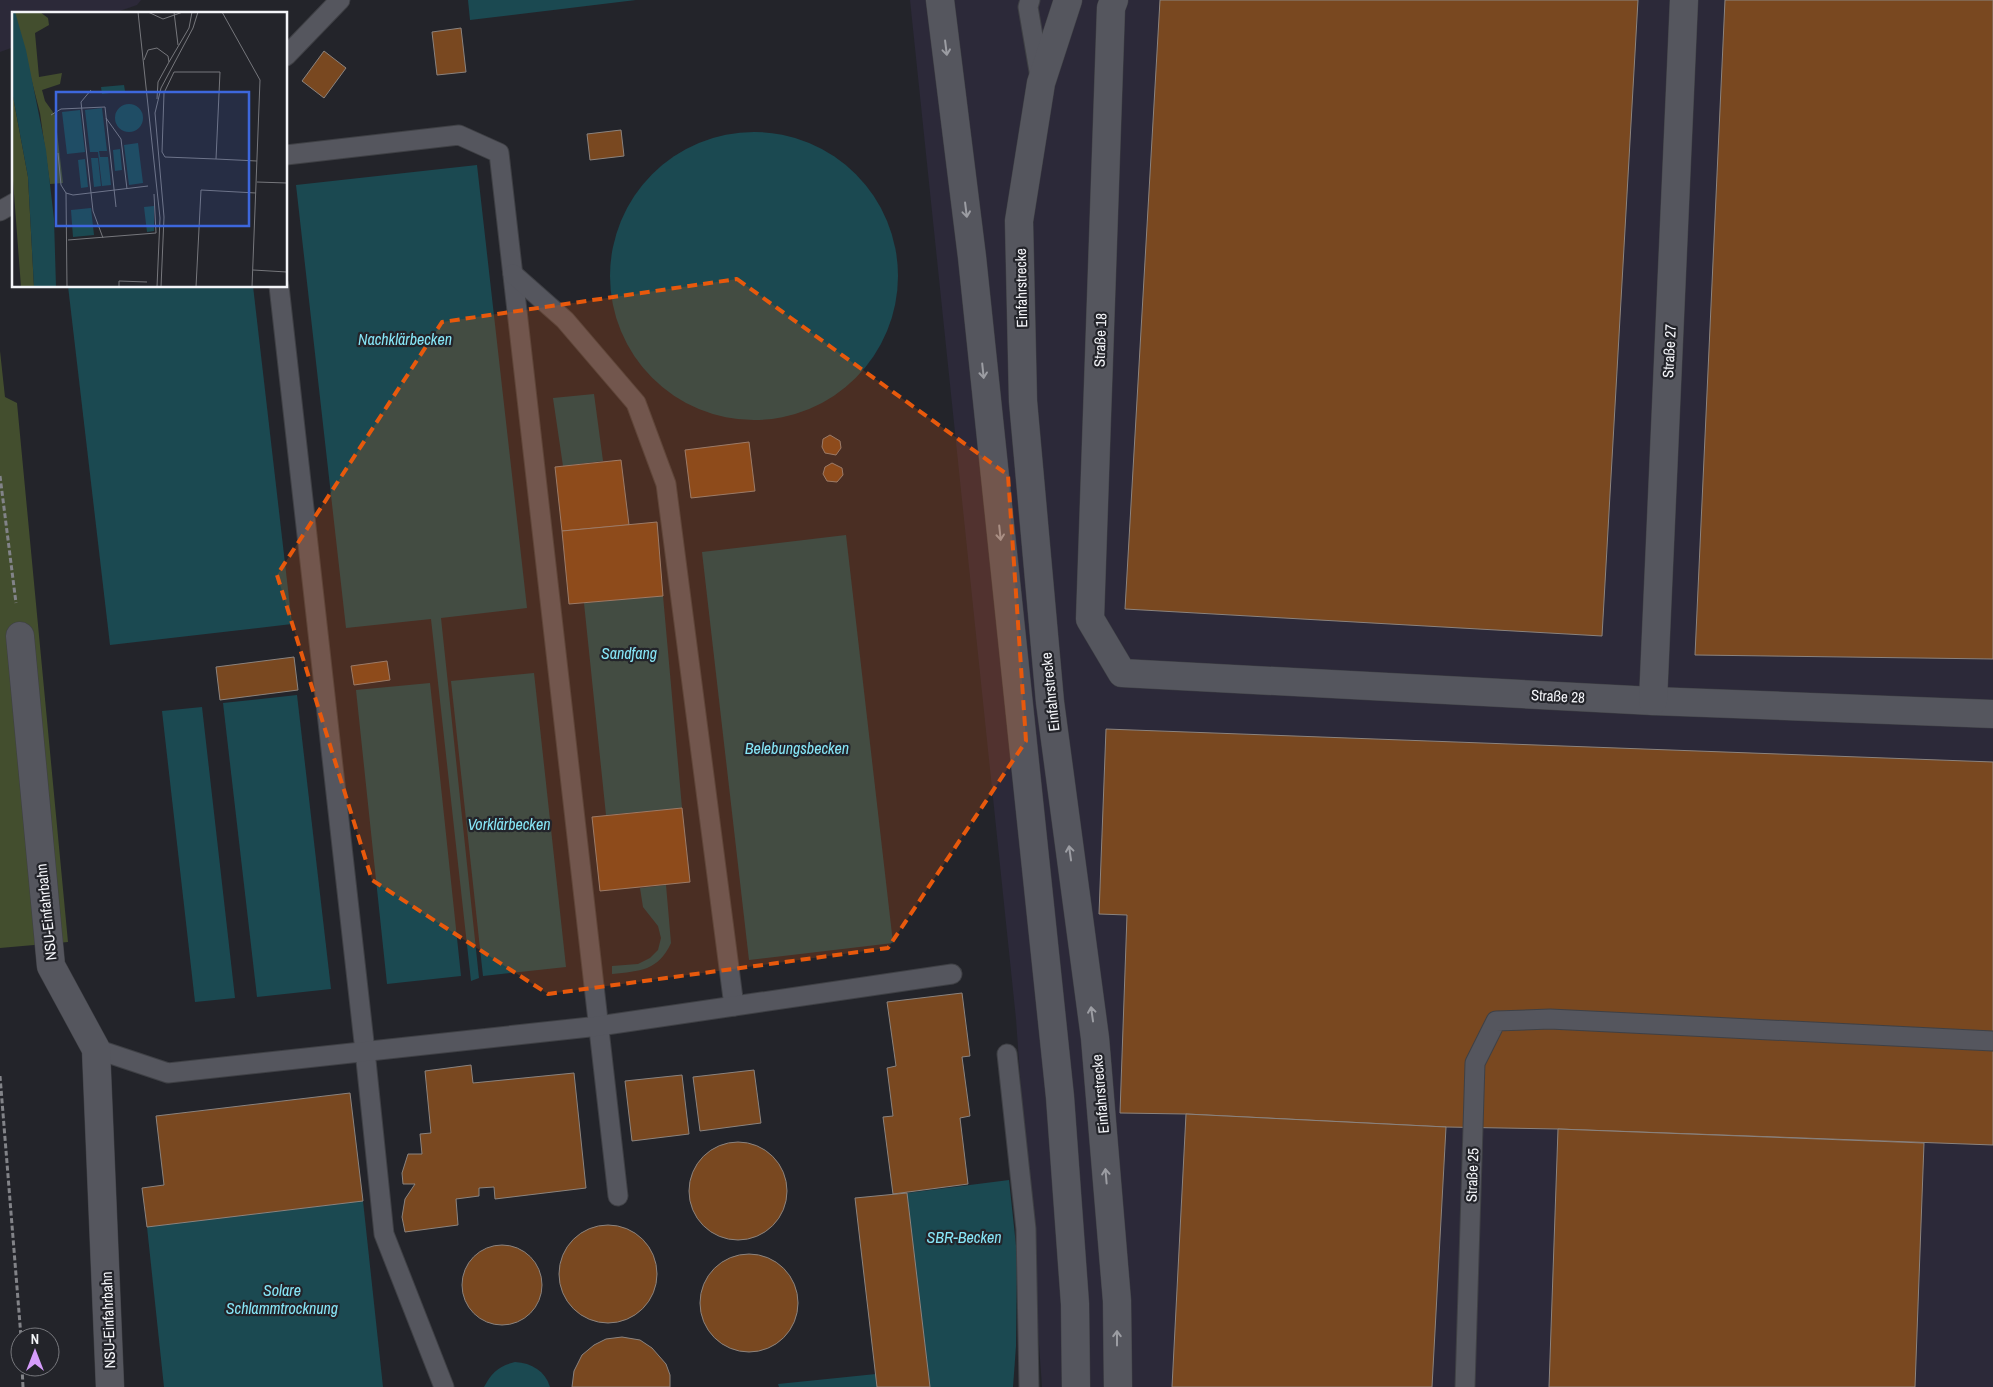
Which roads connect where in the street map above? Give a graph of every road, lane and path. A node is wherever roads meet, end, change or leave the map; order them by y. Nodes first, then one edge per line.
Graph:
1 (340, 0) edge
2 (940, 0) edge
3 (1030, 0) edge
4 (1068, 0) edge
5 (1114, 0) edge
6 (1684, 0) edge
7 (288, 54) edge
8 (1041, 83) junction
9 (288, 155) edge
10 (12, 204) edge
11 (0, 211) edge
12 (512, 274) junction
13 (279, 288) edge
14 (0, 476) edge
15 (20, 636) joint
16 (1122, 673) joint
17 (1653, 701) junction
18 (1993, 714) edge
19 (952, 974) dead end
20 (734, 1006) junction
21 (599, 1026) junction
22 (1993, 1042) edge
23 (96, 1049) junction
24 (365, 1051) junction
25 (1007, 1054) dead end
26 (0, 1076) edge
27 (618, 1196) dead end
28 (20, 1327) edge
29 (110, 1387) edge
30 (444, 1387) edge
31 (1029, 1387) edge
32 (1076, 1387) edge
33 (1118, 1387) edge
34 (1465, 1387) edge

1 - 7 lane
2 -> 32 street
3 - 8 lane
4 - 8 street, Einfahrstrecke
5 - 16 street, Straße 18
6 - 17 street, Straße 27
33 -> 8 street, Einfahrstrecke
9 - 12 lane
10 - 11 lane
12 - 20 lane
12 - 21 lane
13 - 24 lane
14 - 15 path
15 - 23 street, NSU-Einfahrbahn
16 - 17 street, Straße 28
17 - 18 street, Straße 28
19 - 20 lane
20 - 21 lane
21 - 24 lane
21 - 27 lane
22 - 34 lane, Straße 25
23 - 24 lane
23 - 29 street, NSU-Einfahrbahn
24 - 30 lane
25 - 31 lane
26 - 28 path

